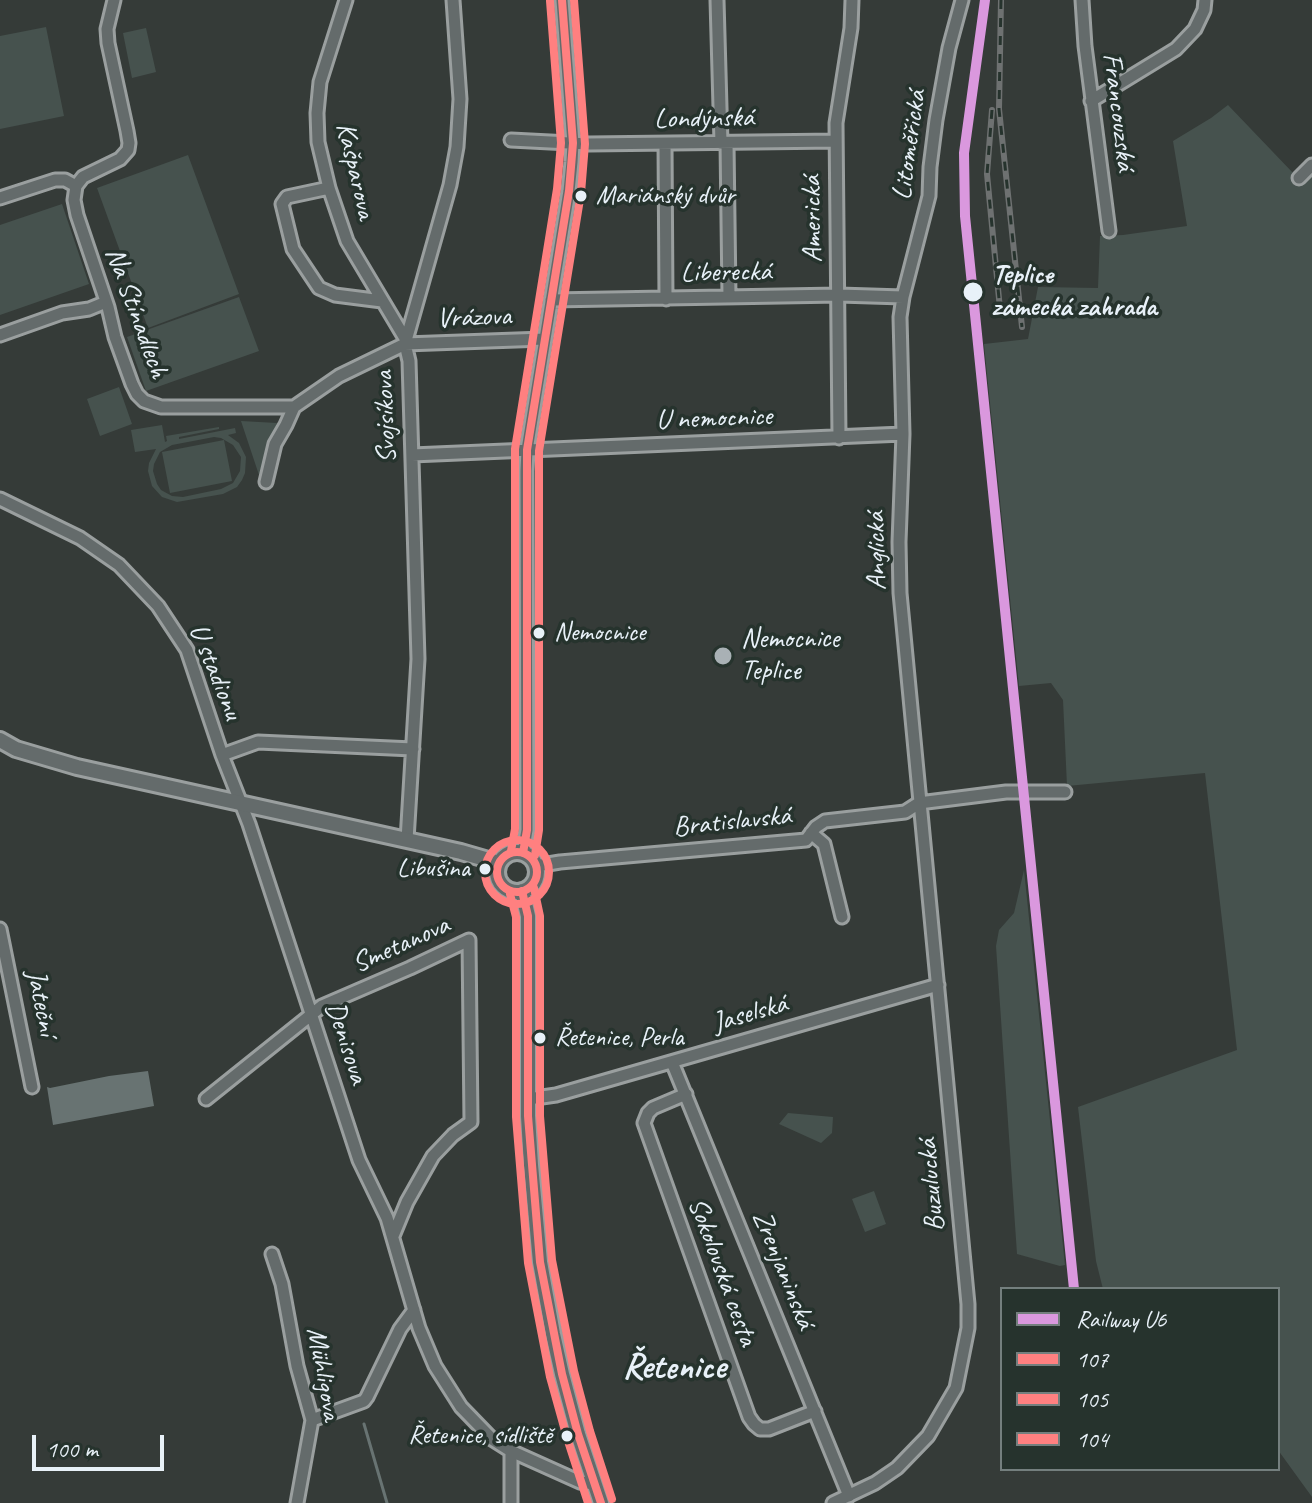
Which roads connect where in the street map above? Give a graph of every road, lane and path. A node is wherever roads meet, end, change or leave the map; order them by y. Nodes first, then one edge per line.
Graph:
1 (114, 0) edge
2 (346, 0) edge
3 (453, 0) edge
4 (562, 0) edge
5 (717, 0) edge
6 (852, 0) edge
7 (962, 0) edge
8 (1082, 0) edge
9 (1205, 0) edge
10 (1091, 101) junction
11 (511, 140) dead end
12 (836, 141) junction
13 (573, 143) junction
14 (724, 143) junction
15 (665, 144) junction
16 (1312, 165) edge
17 (1299, 178) dead end
18 (76, 186) junction
19 (329, 188) junction
20 (0, 198) edge
21 (1109, 231) dead end
22 (839, 295) junction
23 (729, 297) junction
24 (903, 297) junction
25 (666, 299) junction
26 (551, 300) junction
27 (382, 301) junction
28 (106, 302) junction
29 (0, 335) edge
30 (544, 339) junction
31 (406, 342) junction
32 (294, 407) junction
33 (903, 434) junction
34 (839, 438) junction
35 (527, 450) junction
36 (412, 455) junction
37 (266, 482) dead end
38 (0, 499) edge
39 (0, 742) edge
40 (413, 749) junction
41 (222, 755) junction
42 (1065, 792) dead end
43 (919, 803) junction
44 (242, 804) junction
45 (811, 833) junction
46 (407, 840) junction
47 (523, 853) junction
48 (499, 863) junction
49 (536, 866) junction
50 (522, 891) junction
51 (842, 917) dead end
52 (0, 929) edge
53 (938, 985) junction
54 (311, 1014) junction
55 (672, 1062) junction
56 (32, 1087) dead end
57 (686, 1094) junction
58 (206, 1099) dead end
59 (528, 1099) junction
60 (393, 1236) junction
61 (272, 1254) dead end
62 (414, 1310) junction
63 (815, 1411) junction
64 (312, 1420) junction
65 (511, 1451) junction
66 (594, 1484) junction
67 (849, 1496) junction
68 (297, 1503) edge
69 (511, 1503) edge
70 (601, 1503) edge
71 (833, 1503) edge

1 - 18 street
2 - 19 street, Kašparova
3 - 31 street, Svojsíkova
4 - 13 street
5 - 14 street
6 - 12 street, Americká
7 - 24 street, Litoměřická
8 - 10 street, Francouzská
9 - 10 street
10 - 21 street, Francouzská
11 - 13 street, Londýnská
12 - 14 street, Londýnská
12 - 22 street, Americká
13 - 15 street, Londýnská
13 - 26 street
14 - 15 street, Londýnská
14 - 23 street
15 - 25 street
16 - 17 street
18 - 20 street
18 - 28 street, Na Stínadlech
19 - 27 street, Kašparova
19 - 27 street
22 - 23 street, Liberecká
22 - 24 street, Liberecká
22 - 34 street, Americká
23 - 25 street, Liberecká
24 - 33 street, Anglická
25 - 26 street, Liberecká
26 - 30 street
27 - 31 street, Kašparova
28 - 29 street
28 - 32 street, Na Stínadlech
30 - 31 street, Vrázova
30 - 35 street
31 - 32 street
31 - 36 street, Svojsíkova
32 - 37 street
33 - 34 street, U nemocnice
33 - 43 street, Anglická
34 - 35 street, U nemocnice
35 - 36 street, U nemocnice
35 - 47 street
36 - 40 street, Svojsíkova
38 - 41 street, U stadionu
39 - 44 main road
40 - 41 street
40 - 46 street, Svojsíkova
41 - 44 street, U stadionu
42 - 43 street, Bratislavská
43 - 45 street, Bratislavská
43 - 53 street, Buzulucká
44 - 46 main road
44 - 54 street, Denisova
45 - 49 street, Bratislavská
45 - 51 street
46 - 48 main road
47 - 48 main road
47 - 49 main road
48 - 50 main road
49 - 50 main road
50 - 59 main road
52 - 56 street, Jateční
53 - 55 street, Jaselská
53 - 67 street, Buzulucká
54 - 58 street, Smetanova
54 - 60 street, Denisova
54 - 60 street, Smetanova
55 - 57 street, Zrenjaninská
55 - 59 street, Jaselská
57 - 63 street, Zrenjaninská
57 - 63 street, Sokolovská cesta
59 - 66 main road
60 - 62 street, Denisova
61 - 64 street, Mühligova
62 - 64 street
62 - 65 street, Denisova
63 - 67 street, Zrenjaninská
64 - 68 street, Mühligova
65 - 66 street, Denisova
65 - 69 street
66 - 70 main road
67 - 71 street, Buzulucká

